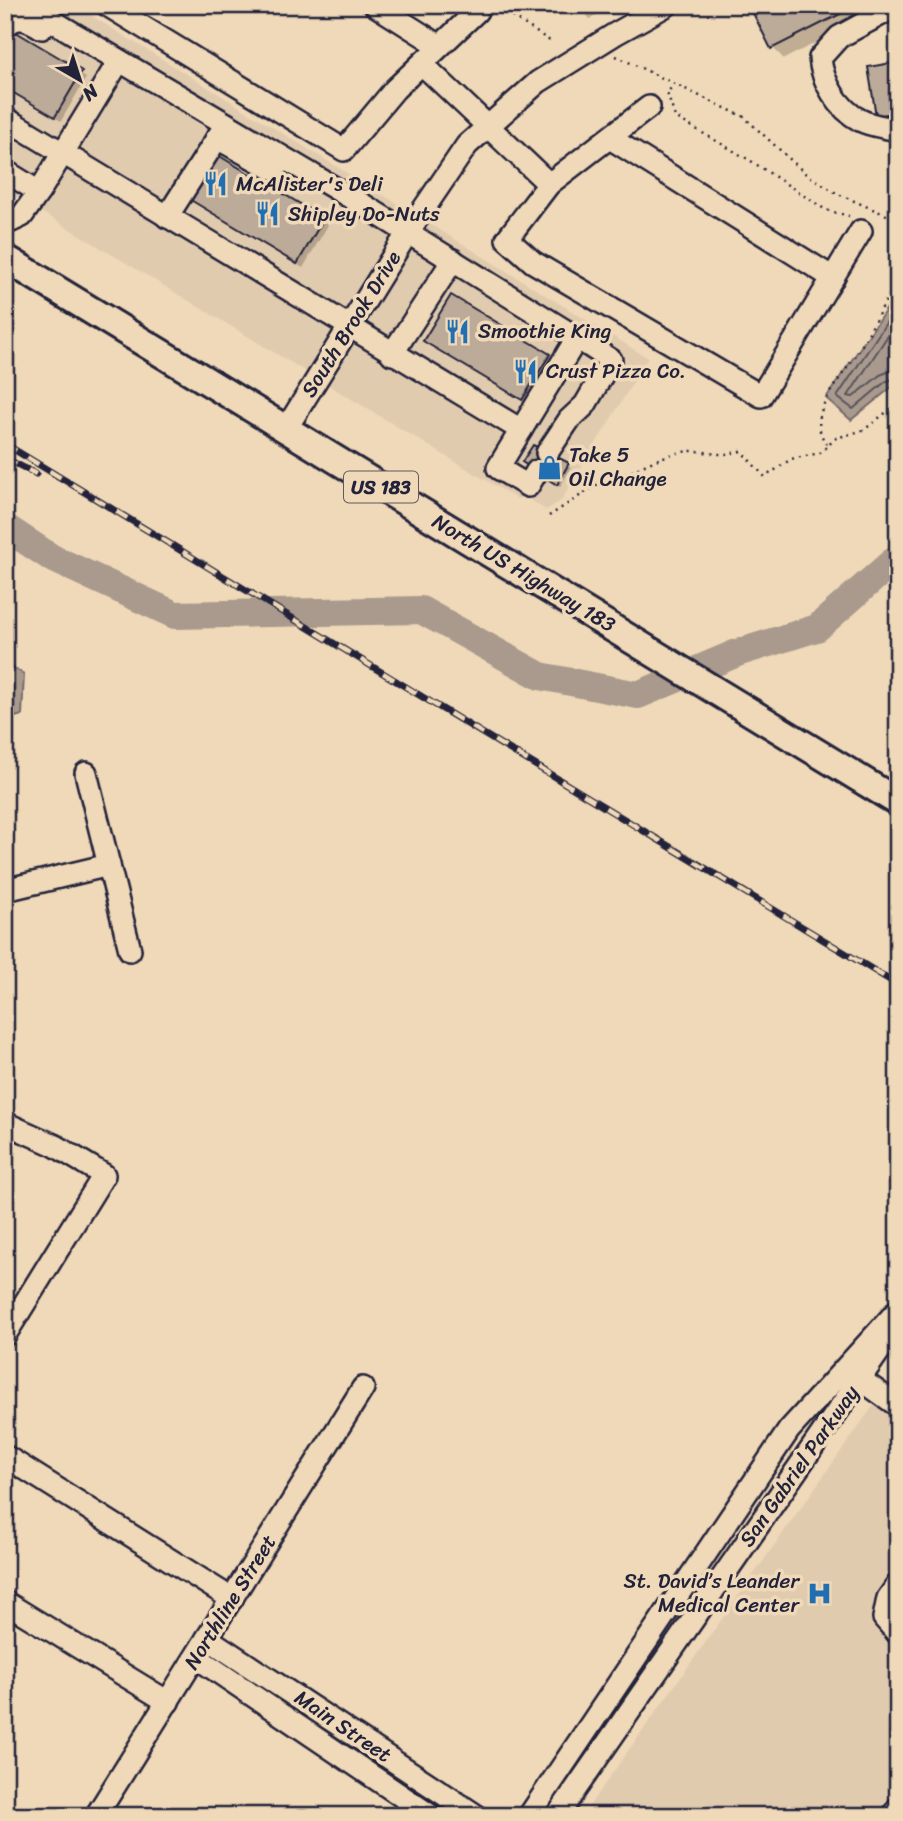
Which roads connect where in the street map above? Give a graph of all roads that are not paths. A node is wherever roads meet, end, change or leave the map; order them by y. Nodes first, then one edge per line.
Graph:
1 (18, 5) edge
2 (107, 5) edge
3 (375, 5) edge
4 (667, 5) edge
5 (898, 5) edge
6 (486, 8) edge
7 (5, 12) edge
8 (5, 27) edge
9 (440, 46) junction
10 (422, 64) junction
11 (116, 66) junction
12 (649, 107) dead end
13 (5, 118) edge
14 (487, 126) junction
15 (898, 130) edge
16 (221, 131) junction
17 (610, 138) junction
18 (63, 154) junction
19 (5, 171) edge
20 (549, 184) junction
21 (39, 192) junction
22 (167, 217) junction
23 (861, 221) road end
24 (5, 224) edge
25 (408, 232) junction
26 (5, 258) edge
27 (453, 260) junction
28 (833, 278) junction
29 (349, 327) junction
30 (577, 338) junction
31 (392, 354) junction
32 (286, 429) junction
33 (522, 430) junction
34 (86, 773) dead end
35 (898, 802) edge
36 (109, 865) junction
37 (5, 890) edge
38 (130, 950) dead end
39 (5, 1123) edge
40 (898, 1310) edge
41 (898, 1323) edge
42 (5, 1335) edge
43 (890, 1353) edge
44 (860, 1379) junction
45 (363, 1388) dead end
46 (898, 1406) edge
47 (5, 1455) edge
48 (898, 1584) edge
49 (232, 1599) junction
50 (5, 1602) edge
51 (898, 1634) edge
52 (207, 1639) junction
53 (196, 1657) junction
54 (168, 1702) junction
55 (96, 1816) edge
56 (430, 1816) edge
57 (477, 1816) edge
58 (528, 1816) edge
59 (557, 1816) edge

1 - 7 street
1 - 11 street
2 - 10 street
3 - 9 street
4 - 14 street, South Brook Drive
5 - 15 street
6 - 9 street
8 - 11 street
9 - 10 street
10 - 14 street
11 - 16 street
11 - 18 street
12 - 17 street
13 - 18 street
14 - 20 street
14 - 25 street, South Brook Drive
16 - 22 street
16 - 25 street
17 - 20 street
17 - 28 street
18 - 21 street
18 - 22 street
19 - 21 street
20 - 28 street
21 - 24 street
22 - 29 street
23 - 28 street
25 - 27 street
25 - 29 street, South Brook Drive
26 - 32 main road, North US Highway 183 / US 183
27 - 30 street
27 - 31 street
29 - 31 street
29 - 32 street, South Brook Drive
30 - 33 street
30 - 33 street
31 - 33 street
32 - 35 main road, North US Highway 183 / US 183
34 - 36 street
36 - 37 street
36 - 38 street
39 - 42 street
40 - 58 street, San Gabriel Parkway
41 - 43 street, San Gabriel Parkway
43 - 44 street, San Gabriel Parkway
44 - 46 street
44 - 59 street, San Gabriel Parkway
45 - 49 street, Northline Street
47 - 49 street
48 - 51 street
49 - 52 street, Northline Street
50 - 54 street
52 - 53 street, Northline Street
52 - 57 street, Main Street
53 - 54 street, Northline Street
53 - 56 street, Main Street
54 - 55 street, Northline Street

